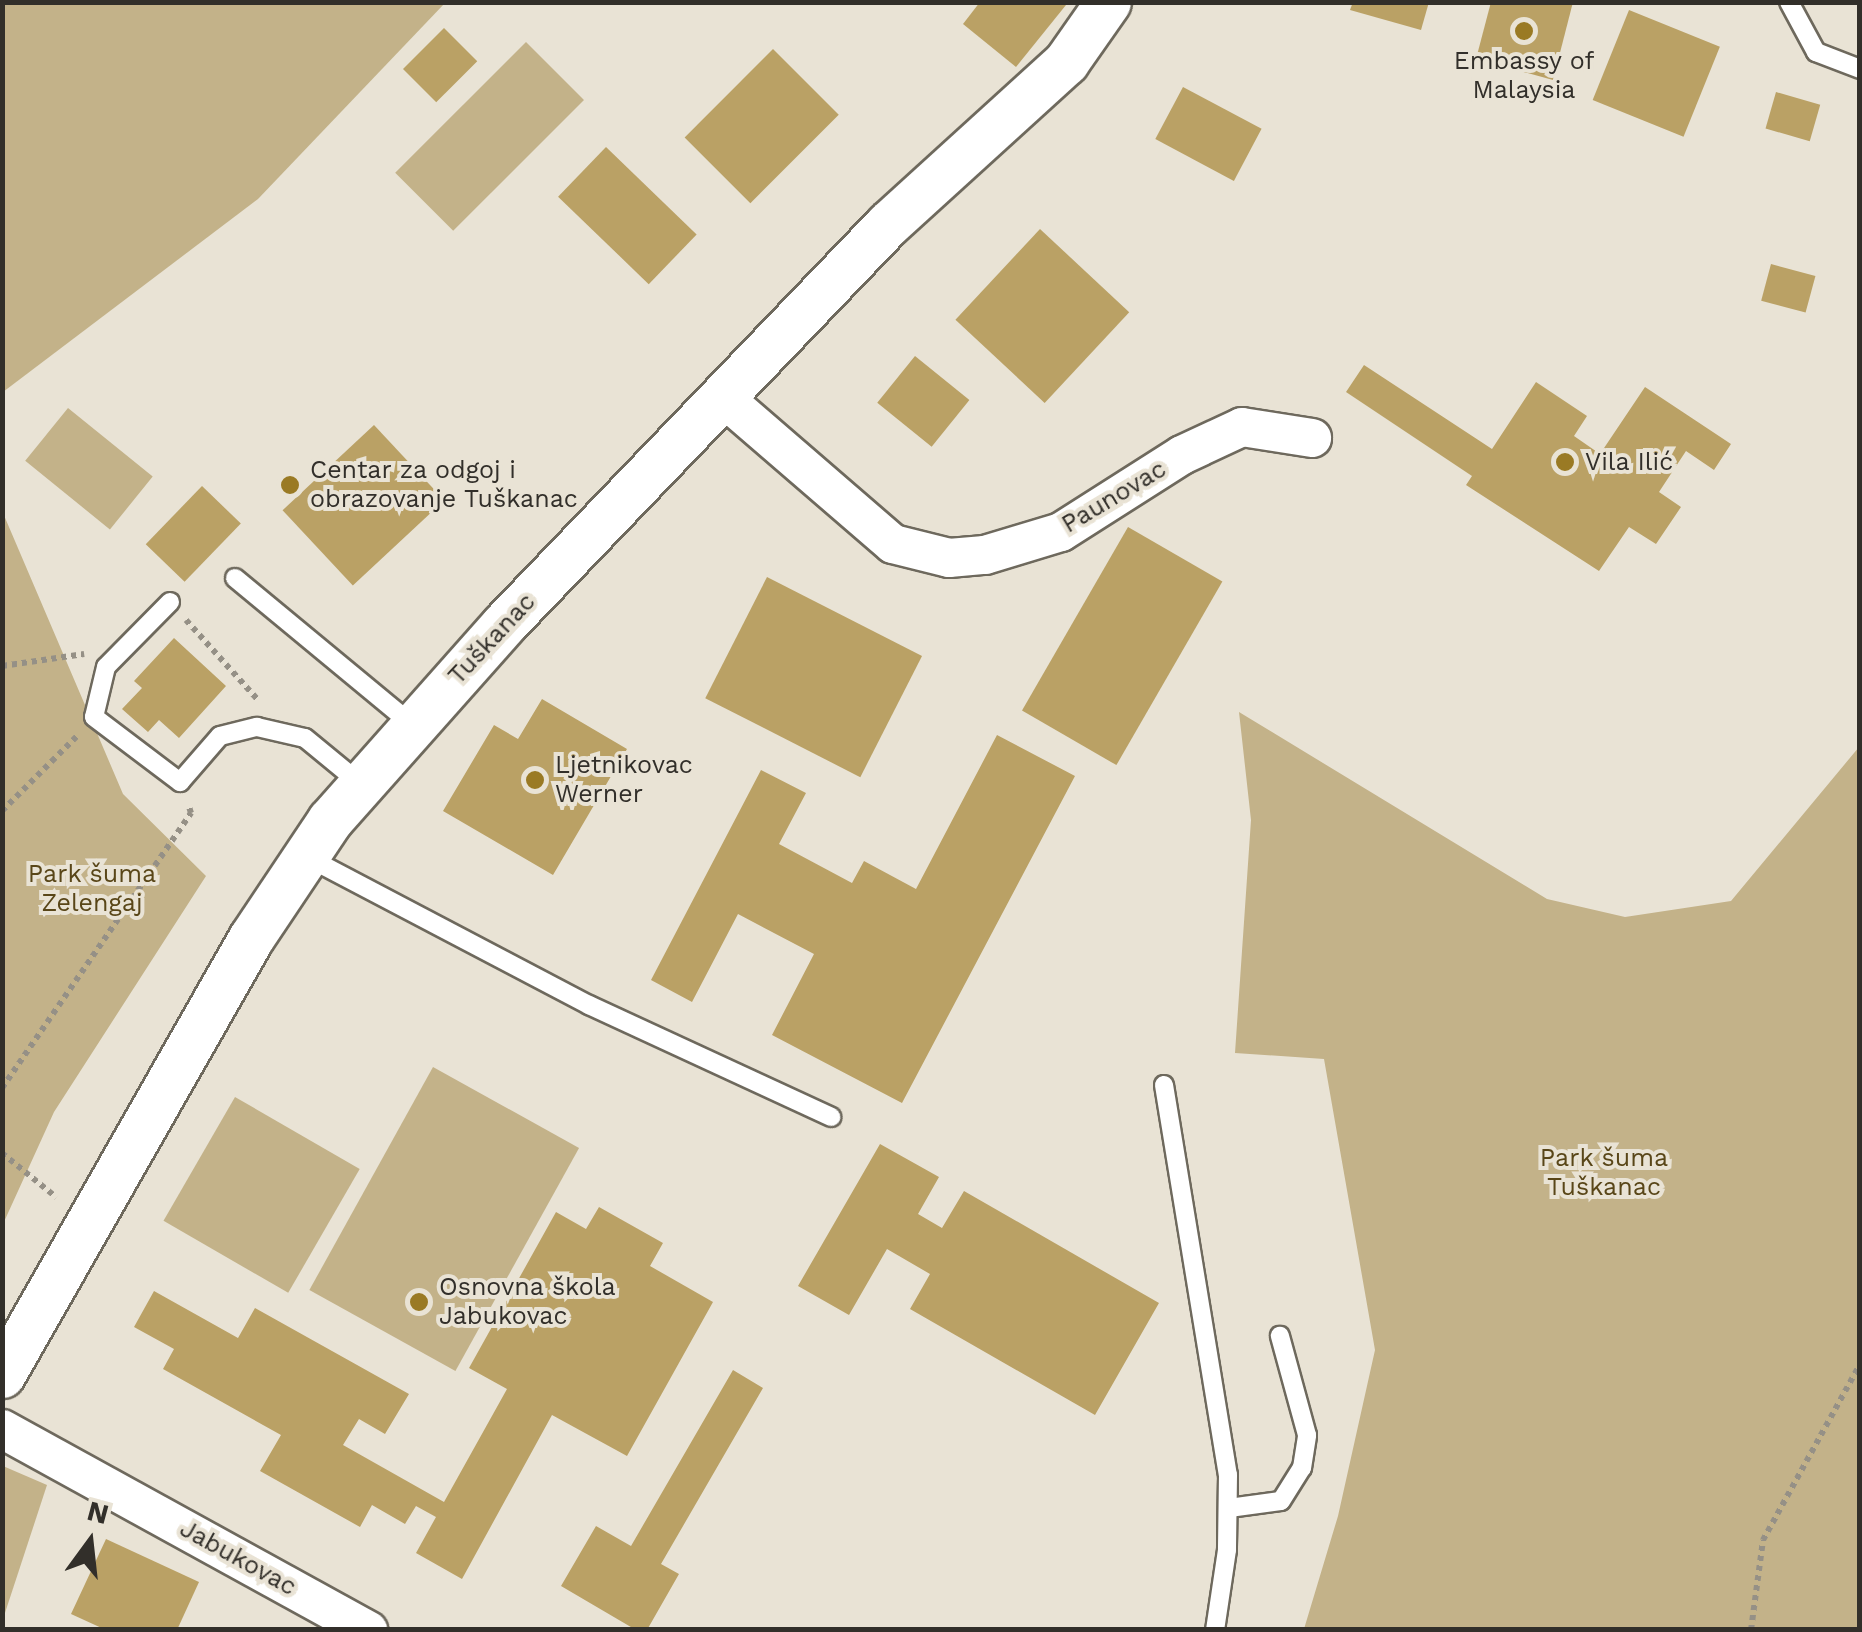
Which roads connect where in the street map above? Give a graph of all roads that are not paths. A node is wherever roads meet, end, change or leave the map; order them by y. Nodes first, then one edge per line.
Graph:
1 (1108, 2) edge
2 (1789, 2) edge
3 (1860, 69) edge
4 (724, 400) junction
5 (1312, 438) dead end
6 (235, 578) dead end
7 (170, 602) road end
8 (414, 725) junction
9 (361, 784) junction
10 (305, 856) junction
11 (1164, 1085) dead end
12 (830, 1117) dead end
13 (1280, 1336) dead end
14 (2, 1375) edge
15 (2, 1430) edge
16 (1229, 1508) junction
17 (368, 1630) edge
18 (1215, 1630) edge

1 - 4 street, Tuškanac
2 - 3 lane
4 - 5 street, Paunovac
4 - 8 street, Tuškanac
6 - 8 lane
7 - 9 lane
8 - 9 street, Tuškanac
9 - 10 street, Tuškanac
10 - 12 lane
10 - 14 street, Tuškanac
11 - 16 lane
13 - 16 lane
15 - 17 street, Jabukovac
16 - 18 lane

